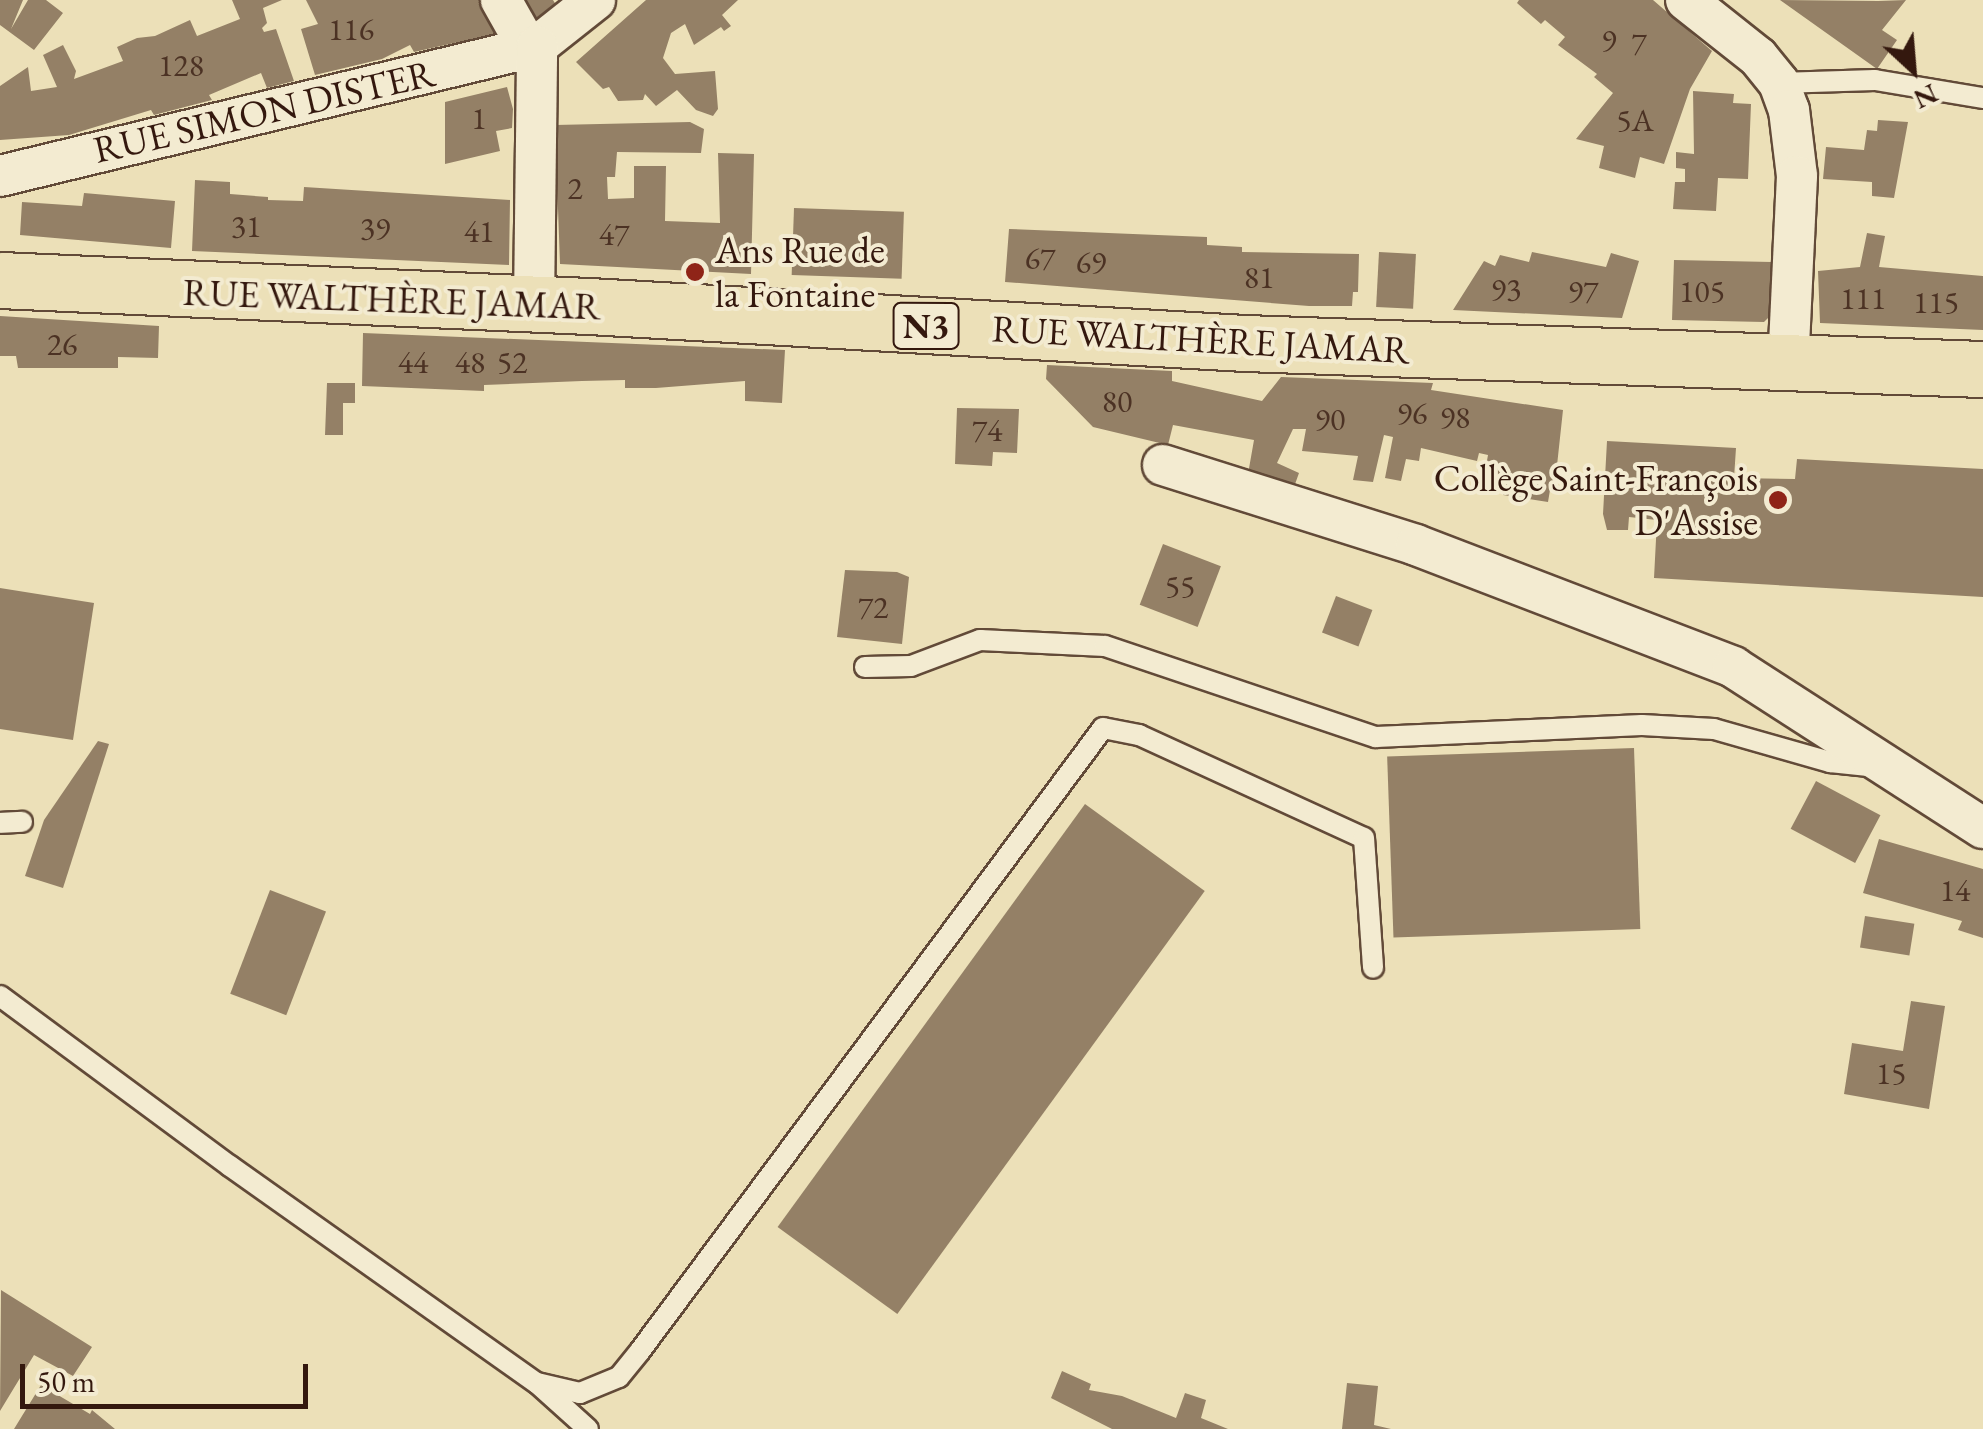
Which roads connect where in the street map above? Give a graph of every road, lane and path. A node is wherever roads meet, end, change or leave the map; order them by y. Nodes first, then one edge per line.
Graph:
1 (501, 0) edge
2 (596, 0) edge
3 (1686, 0) edge
4 (532, 47) junction
5 (1780, 84) junction
6 (1983, 98) edge
7 (0, 176) edge
8 (0, 280) edge
9 (534, 304) junction
10 (1788, 364) junction
11 (1983, 368) edge
12 (1163, 465) dead end
13 (865, 667) dead end
14 (1885, 767) junction
15 (22, 822) dead end
16 (0, 823) edge
17 (1983, 828) edge
18 (1373, 968) dead end
19 (0, 996) edge
20 (537, 1382) junction
21 (588, 1429) edge

1 - 4 street
2 - 4 street, RUE SIMON DISTER
3 - 5 street
4 - 7 street, RUE SIMON DISTER
4 - 9 street
5 - 6 lane
5 - 10 street
8 - 9 main road, RUE WALTHÈRE JAMAR / N3
9 - 10 main road, RUE WALTHÈRE JAMAR / N3
10 - 11 main road, RUE WALTHÈRE JAMAR / N3
12 - 14 street
13 - 14 lane
14 - 17 street
15 - 16 lane
18 - 20 lane
19 - 20 lane
20 - 21 lane

